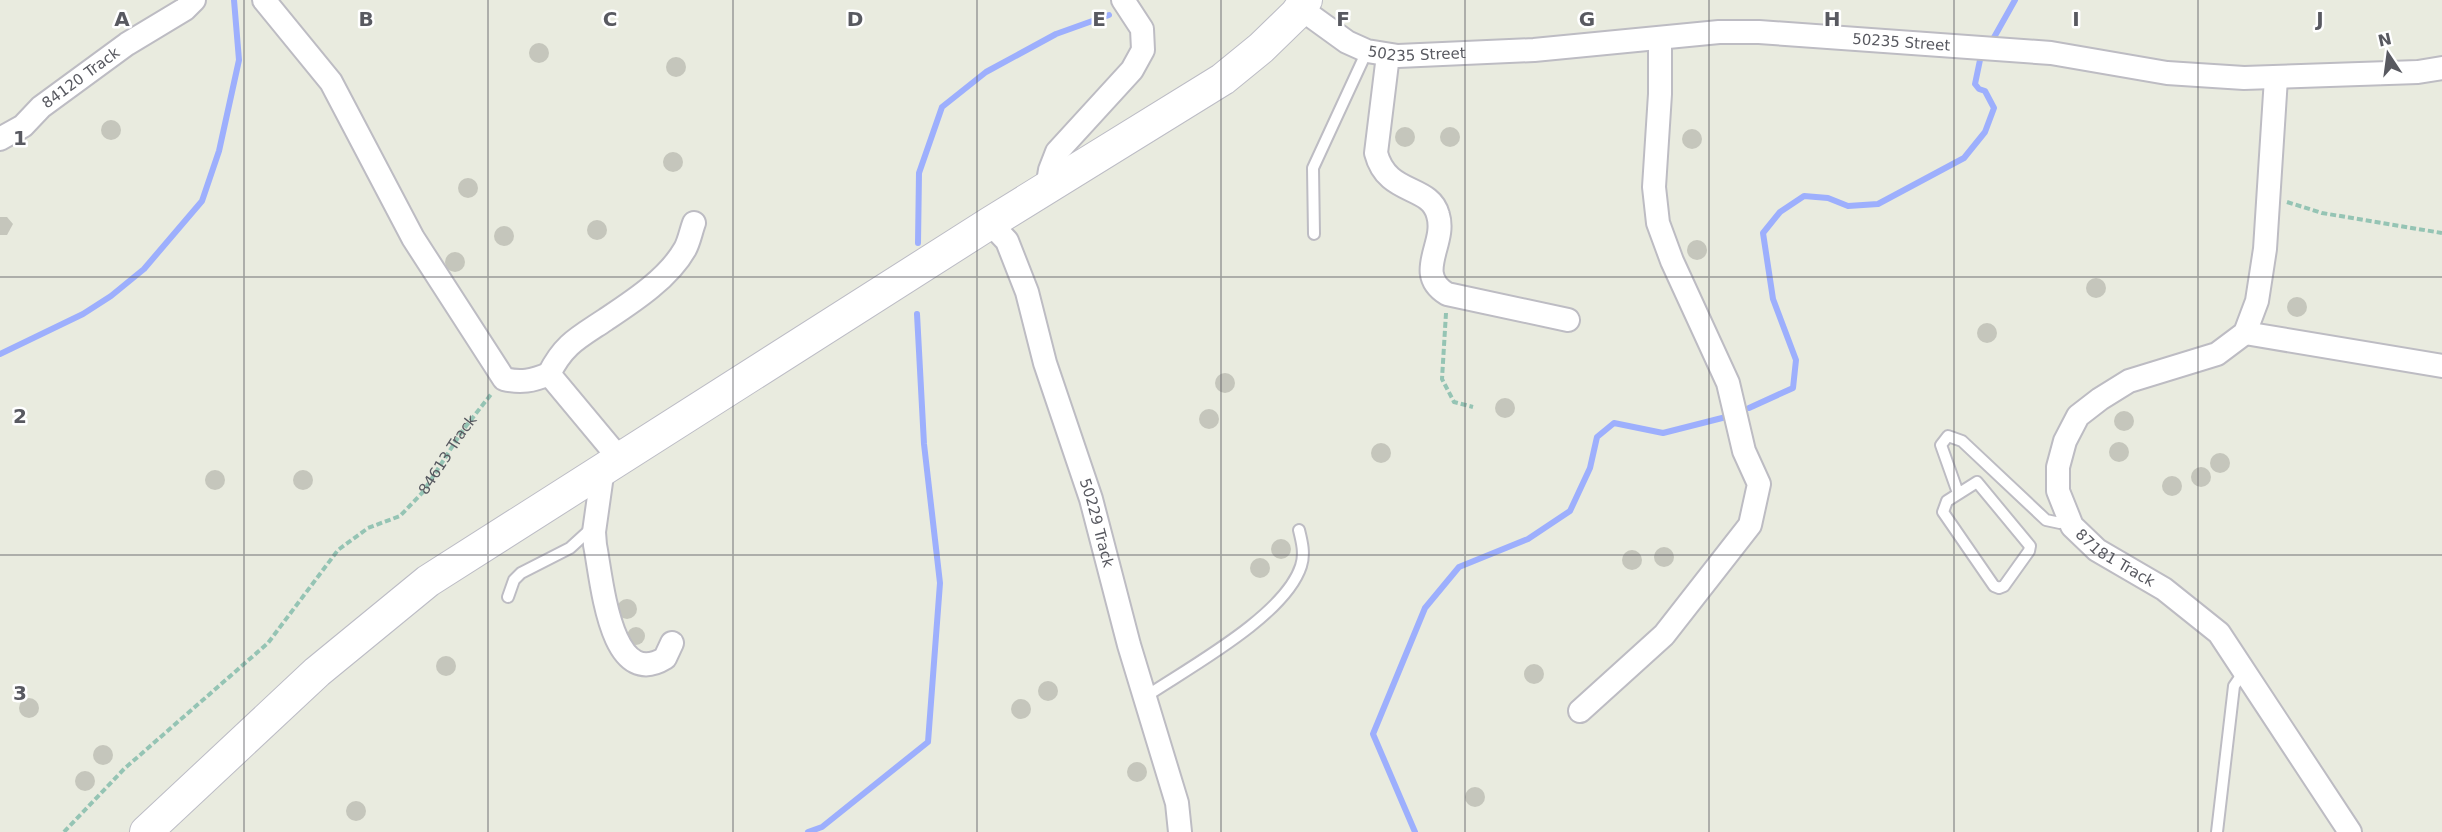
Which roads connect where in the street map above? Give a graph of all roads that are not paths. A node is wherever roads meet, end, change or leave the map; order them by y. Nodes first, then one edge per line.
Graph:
1 (194, 0) edge
2 (264, 0) edge
3 (1123, 0) edge
4 (1303, 4) edge
5 (1660, 39) junction
6 (1377, 53) junction
7 (2442, 68) edge
8 (2276, 78) junction
9 (0, 139) edge
10 (1047, 188) junction
11 (694, 223) dead end
12 (990, 223) junction
13 (1314, 234) dead end
14 (1568, 320) dead end
15 (2245, 333) junction
16 (2442, 366) edge
17 (549, 374) junction
18 (611, 463) junction
19 (1958, 493) junction
20 (2067, 516) junction
21 (595, 525) junction
22 (1299, 530) dead end
23 (508, 597) dead end
24 (672, 643) dead end
25 (2245, 670) junction
26 (1144, 697) junction
27 (1580, 711) dead end
28 (146, 832) edge
29 (1180, 832) edge
30 (2217, 832) edge
31 (2350, 832) edge

1 - 9 street, 84120 Track
2 - 17 street
3 - 10 street
4 - 6 street, 50235 Street
4 - 10 street
5 - 6 street, 50235 Street
5 - 8 street, 50235 Street
5 - 27 street
6 - 13 lane
6 - 14 street
7 - 8 street, 50235 Street
8 - 15 street
10 - 12 street
11 - 17 street
12 - 18 street
12 - 26 street, 50229 Track
15 - 16 street
15 - 20 street, 87181 Track
17 - 18 street
18 - 21 street
18 - 28 street
19 - 19 lane
19 - 20 lane
20 - 25 street, 87181 Track
21 - 23 lane
21 - 24 street
22 - 26 lane
25 - 30 lane
25 - 31 street, 87181 Track
26 - 29 street, 50229 Track

